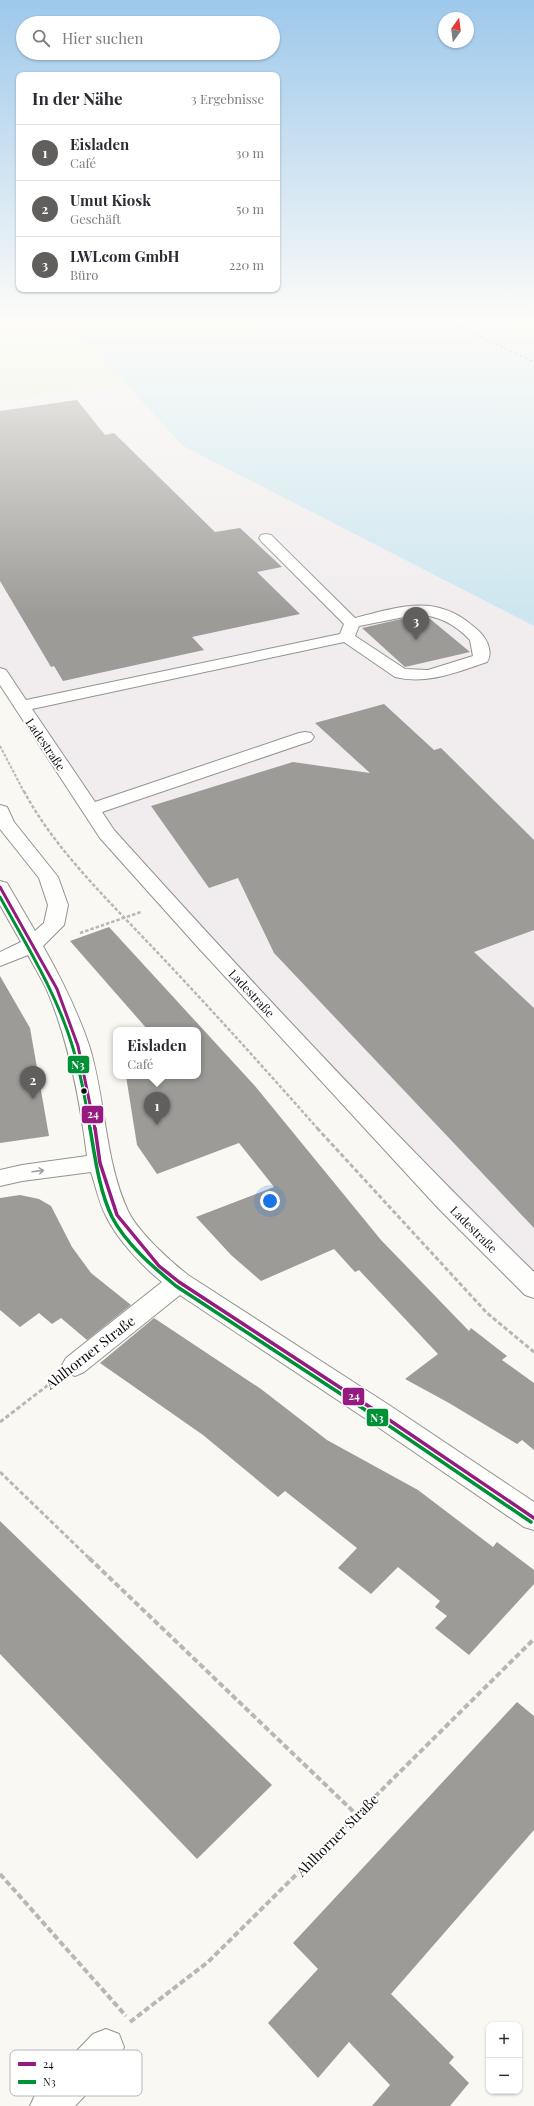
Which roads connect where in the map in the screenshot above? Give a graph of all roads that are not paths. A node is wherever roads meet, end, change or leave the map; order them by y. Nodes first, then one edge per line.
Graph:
1 (266, 538) dead end
2 (350, 630) junction
3 (0, 673) edge
4 (21, 706) junction
5 (305, 737) dead end
6 (91, 810) junction
7 (0, 811) edge
8 (0, 887) edge
9 (33, 944) junction
10 (0, 960) edge
11 (100, 1163) junction
12 (0, 1178) edge
13 (179, 1282) junction
14 (534, 1288) edge
15 (75, 1365) road end
16 (534, 1518) edge
17 (106, 2047) road end
18 (103, 2050) edge
19 (59, 2096) edge
20 (49, 2106) edge

1 - 2 street
2 - 2 street
2 - 4 street
3 - 4 street, Ladestraße
4 - 6 street, Ladestraße
5 - 6 street
6 - 14 street, Ladestraße
7 - 9 street
8 - 9 street
9 - 10 street
9 - 11 street
12 -> 11 street
11 - 13 street
13 - 15 street, Ahlhorner Straße
13 - 16 street
17 - 18 street
19 - 20 street

